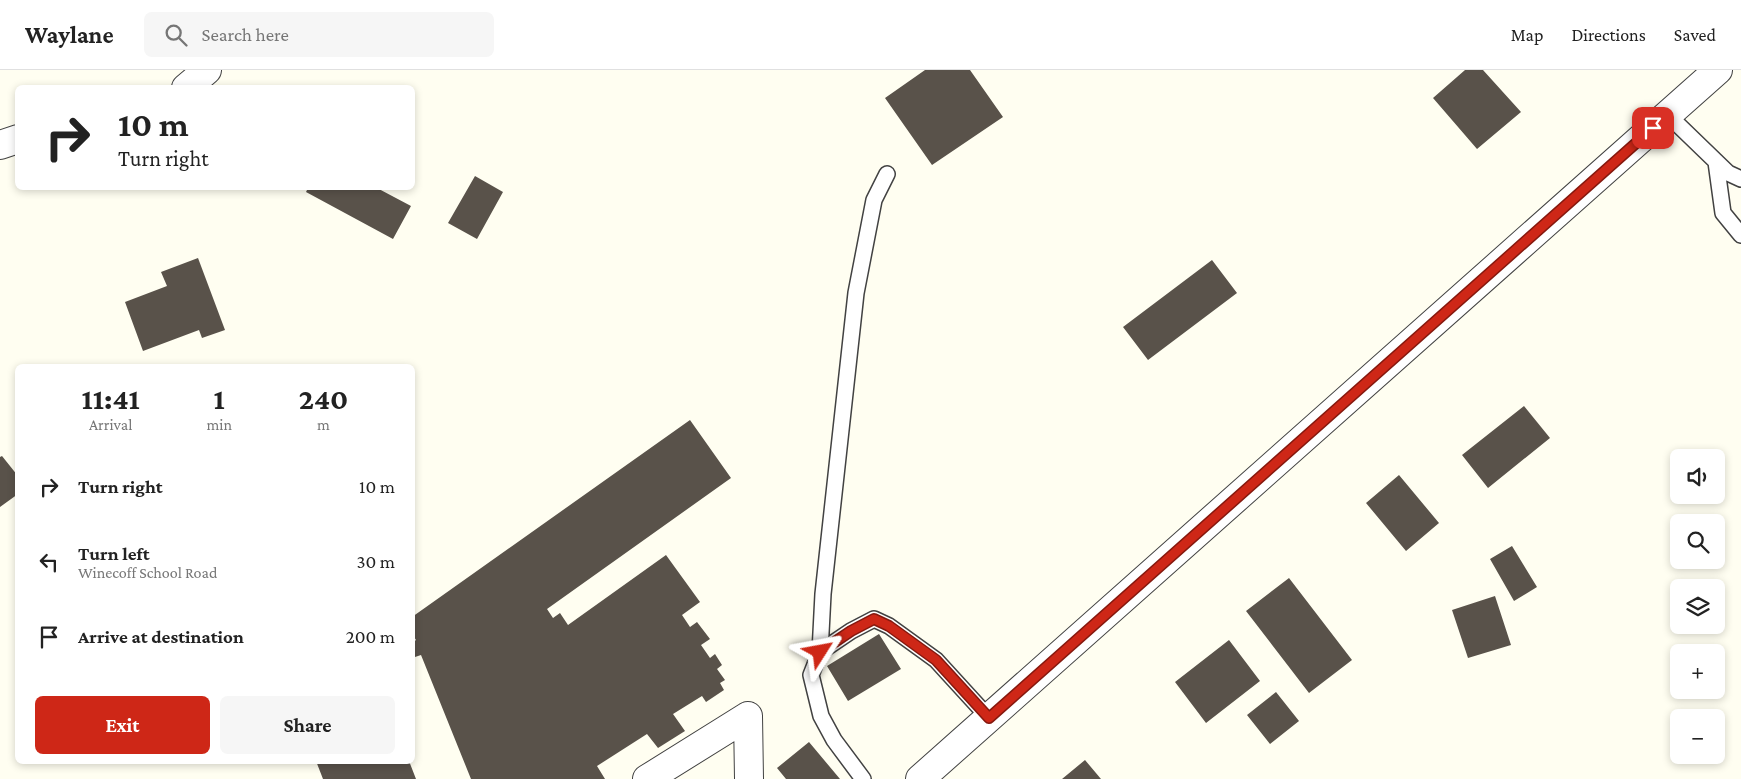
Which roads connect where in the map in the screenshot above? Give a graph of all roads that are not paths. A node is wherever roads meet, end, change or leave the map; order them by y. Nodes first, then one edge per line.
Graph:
1 (207, 70) edge
2 (1718, 70) edge
3 (190, 85) edge
4 (1668, 115) junction
5 (15, 140) edge
6 (0, 144) edge
7 (1716, 162) junction
8 (888, 174) dead end
9 (1741, 179) edge
10 (1741, 235) edge
11 (820, 652) junction
12 (989, 718) junction
13 (647, 779) edge
14 (749, 779) edge
15 (863, 779) edge
16 (920, 779) edge

1 - 3 street
2 - 4 street
4 - 7 lane
4 - 12 street
5 - 6 street
7 - 9 lane
7 - 10 lane
8 - 11 lane
11 - 12 lane
11 - 15 lane
12 - 16 street
13 - 14 street

